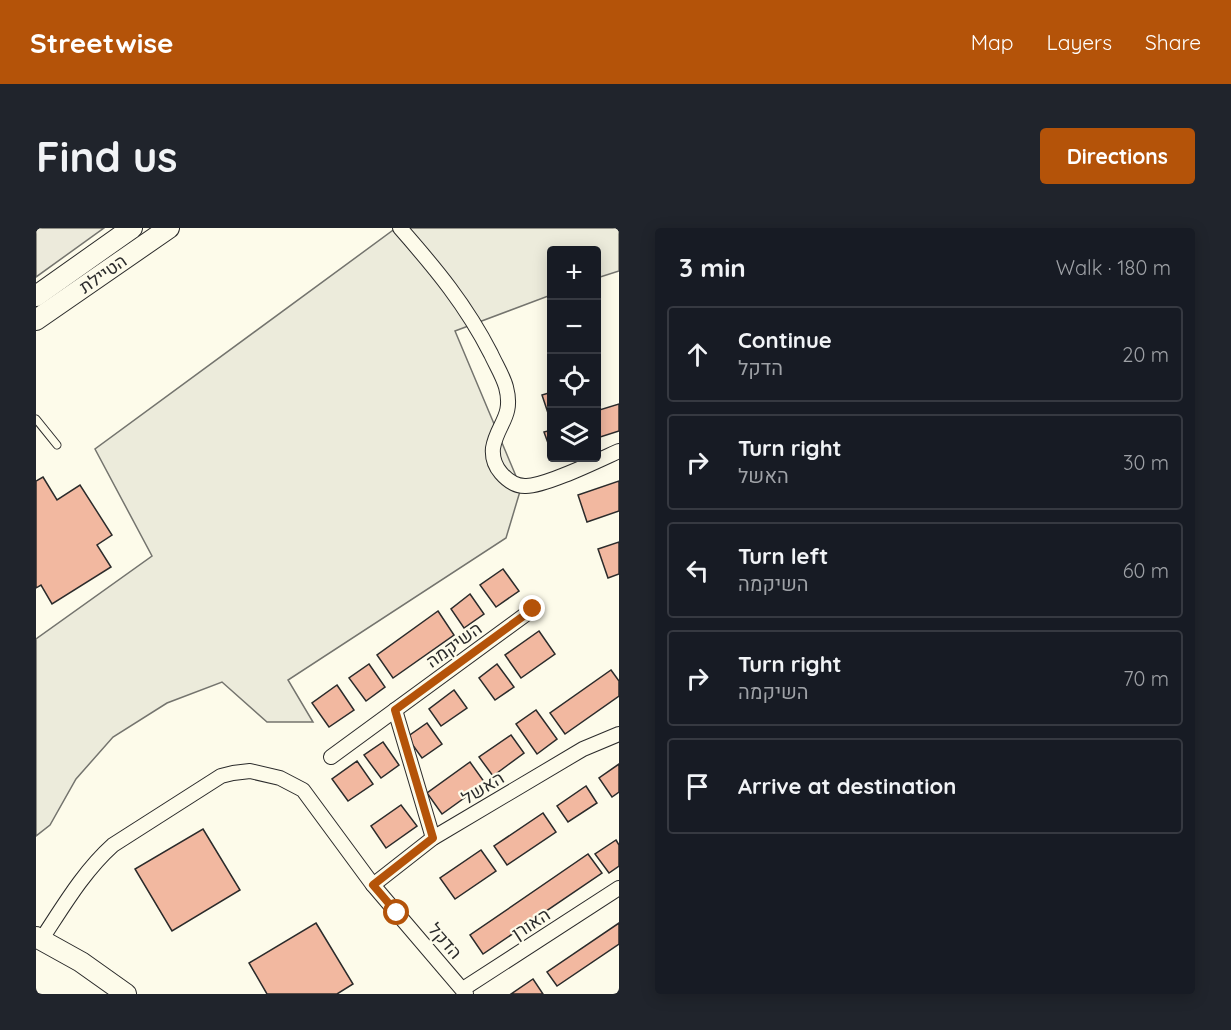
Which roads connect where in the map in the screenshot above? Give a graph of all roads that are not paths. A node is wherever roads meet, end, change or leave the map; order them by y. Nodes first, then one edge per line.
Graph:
1 (132, 228) edge
2 (169, 228) edge
3 (400, 228) edge
4 (36, 296) edge
5 (36, 320) edge
6 (36, 419) edge
7 (57, 445) dead end
8 (619, 451) edge
9 (533, 609) dead end
10 (395, 710) junction
11 (619, 734) edge
12 (331, 757) dead end
13 (433, 838) junction
14 (373, 885) junction
15 (619, 888) edge
16 (39, 939) edge
17 (465, 992) edge
18 (126, 994) edge

1 - 4 main road, הטיילת
2 - 5 main road, הטיילת
3 - 8 street
6 - 7 lane
9 - 10 street, השיקמה
10 - 12 street, השיקמה
10 - 13 street
11 - 13 street, האשל
13 - 14 street, האשל
14 - 16 street, הדקל
14 - 17 street, הדקל
15 - 17 street, האורן
16 - 18 main road

